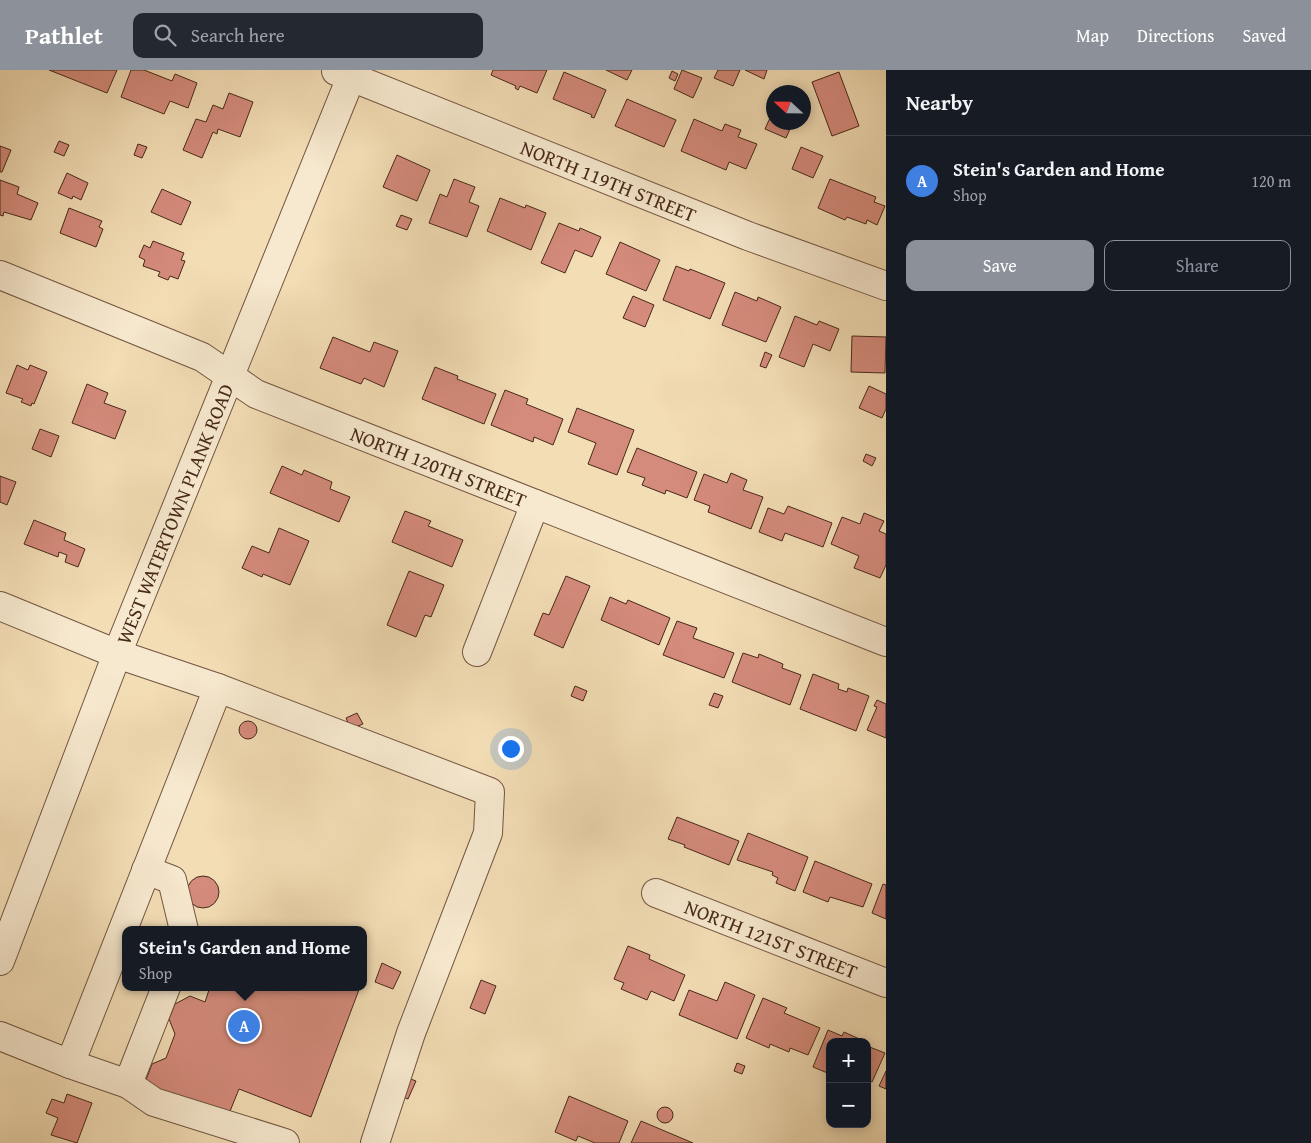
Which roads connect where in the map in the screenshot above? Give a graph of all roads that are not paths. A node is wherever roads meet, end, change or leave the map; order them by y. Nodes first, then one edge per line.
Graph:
1 (347, 72) edge
2 (0, 276) edge
3 (886, 286) edge
4 (229, 376) junction
5 (535, 504) junction
6 (0, 606) edge
7 (886, 642) edge
8 (477, 652) dead end
9 (117, 654) junction
10 (218, 688) junction
11 (146, 870) junction
12 (656, 893) dead end
13 (124, 926) edge
14 (183, 926) edge
15 (122, 931) edge
16 (5, 932) edge
17 (0, 961) edge
18 (886, 983) edge
19 (164, 991) edge
20 (0, 1036) edge
21 (70, 1064) junction
22 (128, 1084) junction
23 (285, 1143) edge
24 (375, 1143) edge

1 - 3 street, NORTH 119TH STREET
1 - 4 street, WEST WATERTOWN PLANK ROAD
2 - 4 street, NORTH 120TH STREET
4 - 5 street, NORTH 120TH STREET
4 - 9 street, WEST WATERTOWN PLANK ROAD
5 - 7 street, NORTH 120TH STREET
5 - 8 street
6 - 9 street
9 - 10 street
9 - 16 street, WEST WATERTOWN PLANK ROAD
10 - 11 street
10 - 24 street
11 - 13 street
11 - 14 street
12 - 18 street, NORTH 121ST STREET
15 - 21 street
16 - 17 street, WEST WATERTOWN PLANK ROAD
19 - 22 street
20 - 21 street
21 - 22 street
22 - 23 street

